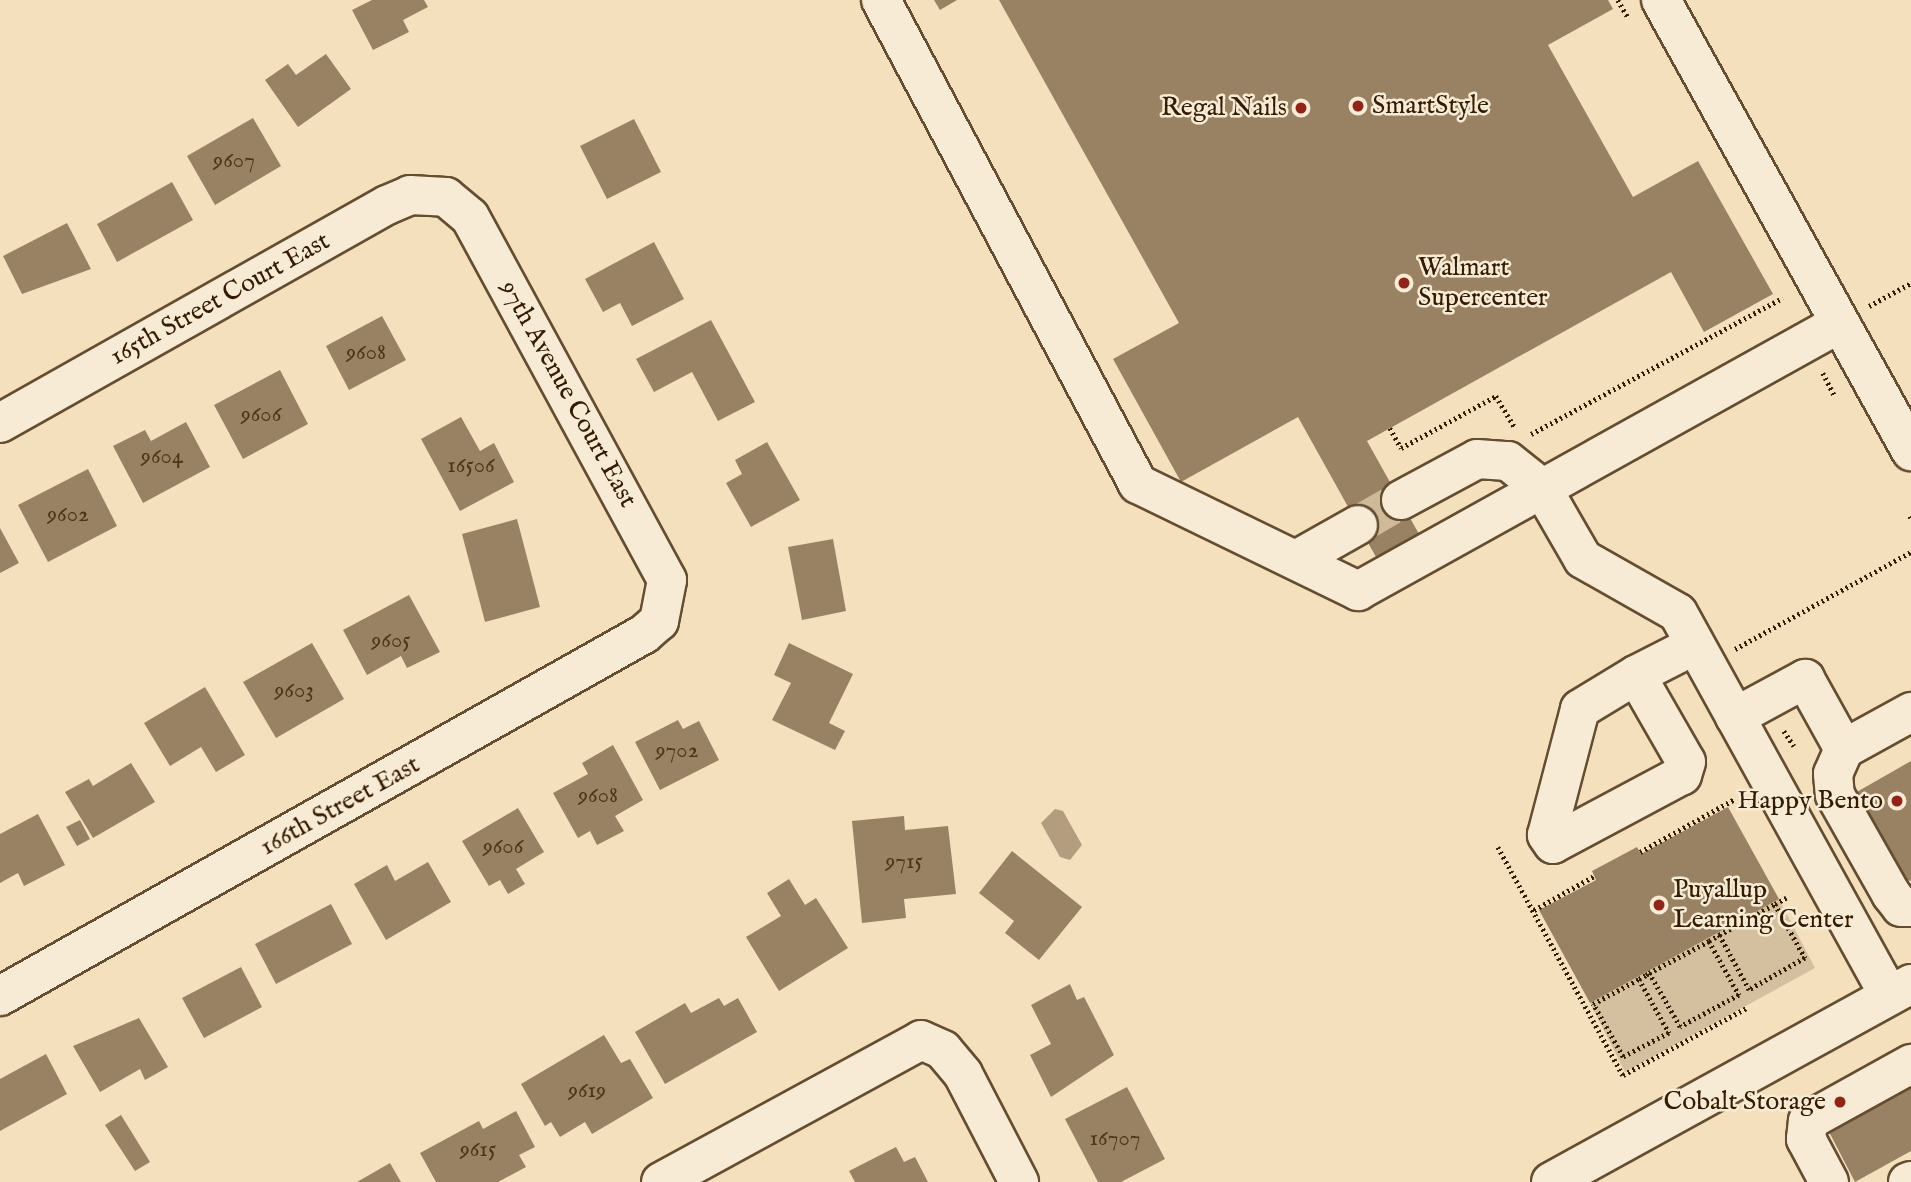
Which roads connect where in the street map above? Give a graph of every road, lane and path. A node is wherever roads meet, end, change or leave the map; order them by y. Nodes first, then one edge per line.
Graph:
1 (881, 0) edge
2 (1661, 0) edge
3 (446, 197) joint
4 (1911, 283) edge
5 (1789, 308) dead end
6 (1853, 316) junction
7 (1820, 367) dead end
8 (1835, 397) dead end
9 (3, 414) edge
10 (1391, 428) dead end
11 (1911, 451) edge
12 (1542, 488) junction
13 (1401, 500) tunnel mouth
14 (1357, 525) tunnel mouth
15 (1911, 552) edge
16 (1296, 560) junction
17 (666, 602) joint
18 (1708, 649) junction
19 (1636, 675) dead end
20 (1911, 712) edge
21 (1735, 717) junction
22 (1844, 748) junction
23 (1732, 800) dead end
24 (1498, 847) dead end
25 (1640, 852) dead end
26 (1594, 876) dead end
27 (1786, 898) dead end
28 (1775, 904) junction
29 (1911, 907) edge
30 (1534, 910) junction
31 (1719, 935) junction
32 (1709, 941) junction
33 (1650, 973) junction
34 (1639, 979) junction
35 (1900, 989) edge
36 (0, 996) edge
37 (1748, 1007) dead end
38 (1911, 1064) edge
39 (661, 1182) edge
40 (1019, 1182) edge
41 (1551, 1182) edge
42 (1829, 1182) edge

1 - 16 street
2 - 6 street
3 - 9 street, 165th Street Court East
3 - 17 street, 97th Avenue Court East
4 - 6 path
5 - 10 path
6 - 11 street
6 - 12 street
7 - 8 path
12 - 13 street
12 - 16 street
12 - 18 street
14 - 16 street
15 - 18 path
17 - 36 street, 166th Street East
18 - 19 street
18 - 21 street
20 - 22 street
21 - 22 street
21 - 35 street
22 - 29 street
23 - 25 path
24 - 30 path
26 - 30 path
27 - 28 path
28 - 31 path
28 - 31 path
30 - 37 path
31 - 32 path
32 - 33 path
32 - 33 path
33 - 34 path
34 - 34 path
35 - 41 street
38 - 42 street
39 - 40 street

